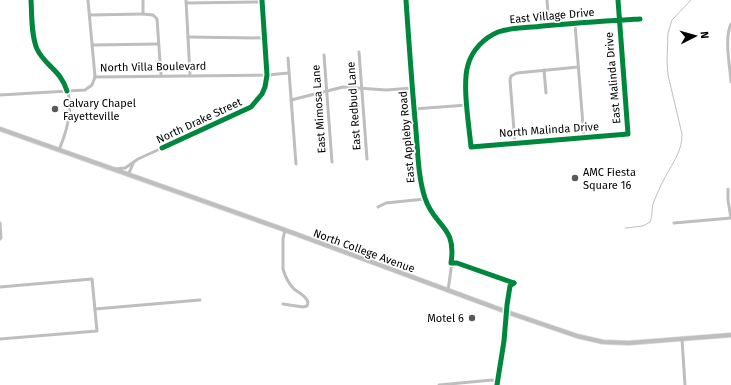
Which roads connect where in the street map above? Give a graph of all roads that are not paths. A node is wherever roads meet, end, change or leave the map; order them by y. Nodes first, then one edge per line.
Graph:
1 (31, 0) edge
2 (88, 0) edge
3 (142, 0) edge
4 (406, 0) edge
5 (547, 0) edge
6 (618, 0) edge
7 (186, 1) edge
8 (262, 1) edge
9 (143, 14) junction
10 (90, 15) junction
11 (640, 19) dead end
12 (619, 20) junction
13 (575, 24) junction
14 (731, 24) edge
15 (549, 26) junction
16 (188, 37) junction
17 (265, 38) junction
18 (158, 44) junction
19 (93, 45) junction
20 (359, 52) dead end
21 (324, 55) dead end
22 (288, 58) dead end
23 (578, 67) junction
24 (544, 70) junction
25 (289, 73) junction
26 (160, 75) junction
27 (190, 75) junction
28 (267, 75) junction
29 (96, 77) junction
30 (731, 82) edge
31 (362, 88) junction
32 (413, 88) junction
33 (326, 91) junction
34 (67, 92) junction
35 (546, 93) dead end
36 (0, 95) edge
37 (291, 100) junction
38 (467, 105) junction
39 (414, 109) junction
40 (0, 129) edge
41 (628, 134) joint
42 (584, 138) junction
43 (515, 142) junction
44 (471, 146) joint
45 (59, 150) junction
46 (367, 160) dead end
47 (332, 162) dead end
48 (133, 163) junction
49 (296, 164) dead end
50 (110, 169) junction
51 (128, 175) junction
52 (728, 189) dead end
53 (425, 199) junction
54 (378, 207) dead end
55 (731, 218) edge
56 (0, 223) edge
57 (674, 223) dead end
58 (285, 230) junction
59 (1, 238) edge
60 (0, 287) edge
61 (448, 291) junction
62 (200, 300) dead end
63 (283, 304) dead end
64 (95, 309) junction
65 (507, 312) junction
66 (731, 335) edge
67 (0, 339) edge
68 (682, 339) junction
69 (497, 383) edge
70 (439, 385) edge
71 (447, 385) edge
72 (685, 385) edge

1 - 34 street
2 - 10 street
3 - 9 street
4 - 32 street, East Appleby Road
5 - 15 street
6 - 12 street, East Malinda Drive
7 - 8 street
7 - 16 street
8 - 17 street, North Drake Street
9 - 10 street
9 - 18 street
10 - 19 street
11 - 12 street, East Village Drive
12 - 13 street, East Village Drive
12 - 41 street, East Malinda Drive
13 - 15 street, East Village Drive
13 - 23 street
14 - 30 street
15 - 38 street, East Village Drive
16 - 17 street
16 - 27 street
17 - 28 street, North Drake Street
18 - 19 street
18 - 26 street
19 - 29 street
20 - 31 street, East Redbud Lane
21 - 33 street, East Mimosa Lane
22 - 25 street
23 - 24 street
23 - 42 street
24 - 35 street
24 - 43 street
25 - 28 street, North Villa Boulevard
25 - 37 street
26 - 27 street, North Villa Boulevard
26 - 29 street, North Villa Boulevard
27 - 28 street, North Villa Boulevard
28 - 48 street, North Drake Street
29 - 34 street, North Villa Boulevard
31 - 32 street
31 - 33 street
31 - 46 street, East Redbud Lane
32 - 39 street, East Appleby Road
33 - 37 street
33 - 47 street, East Mimosa Lane
34 - 36 street, North Villa Boulevard
34 - 45 street
37 - 49 street
38 - 39 street
38 - 44 street, East Village Drive
39 - 53 street, East Appleby Road
40 - 45 main road, North College Avenue
41 - 42 street, North Malinda Drive
42 - 43 street, North Malinda Drive
43 - 44 street, North Malinda Drive
45 - 50 main road, North College Avenue
48 - 50 street, North Drake Street
48 - 51 street
50 - 51 main road, North College Avenue
51 - 58 main road, North College Avenue
52 - 55 street
53 - 54 street
53 - 61 street, East Appleby Road
55 - 57 street
56 - 59 street
58 - 61 main road, North College Avenue
58 - 63 street
60 - 64 street
61 - 65 main road, North College Avenue
62 - 64 street
64 - 67 street
65 - 68 main road, North College Avenue
65 - 69 street
66 - 68 main road, North College Avenue
68 - 72 street
69 - 71 street
70 - 71 street

